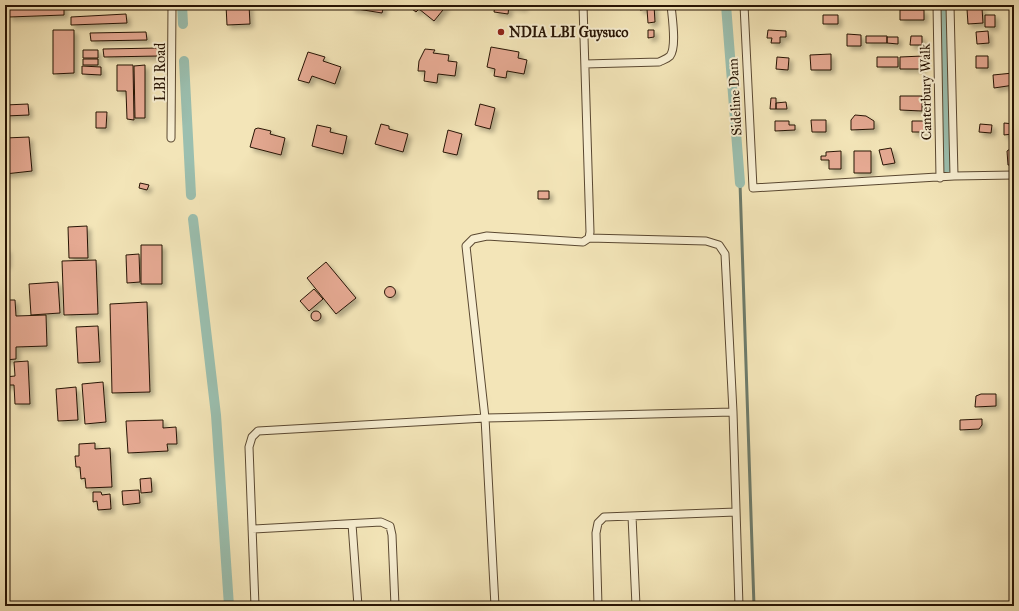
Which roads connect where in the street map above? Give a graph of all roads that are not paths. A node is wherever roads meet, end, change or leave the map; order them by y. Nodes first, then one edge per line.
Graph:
1 (172, 5) edge
2 (583, 5) edge
3 (671, 5) edge
4 (744, 5) edge
5 (937, 5) edge
6 (950, 5) edge
7 (585, 64) junction
8 (171, 138) dead end
9 (1014, 175) edge
10 (954, 176) junction
11 (940, 178) junction
12 (588, 238) junction
13 (733, 412) junction
14 (485, 418) junction
15 (736, 512) junction
16 (632, 516) junction
17 (352, 524) junction
18 (252, 529) junction
19 (255, 606) edge
20 (358, 606) edge
21 (395, 606) edge
22 (495, 606) edge
23 (598, 606) edge
24 (636, 606) edge
25 (739, 606) edge

1 - 8 street, LBI Road
2 - 7 street
3 - 7 street
4 - 11 street, Sideline Dam
5 - 11 street, Canterbury Walk
6 - 10 street
7 - 12 street
9 - 10 street
10 - 11 street
12 - 13 street
12 - 14 street
13 - 14 street
13 - 15 street
14 - 18 street
14 - 22 street
15 - 16 street
15 - 25 street
16 - 23 street
16 - 24 street
17 - 18 street
17 - 20 street
17 - 21 street
18 - 19 street

